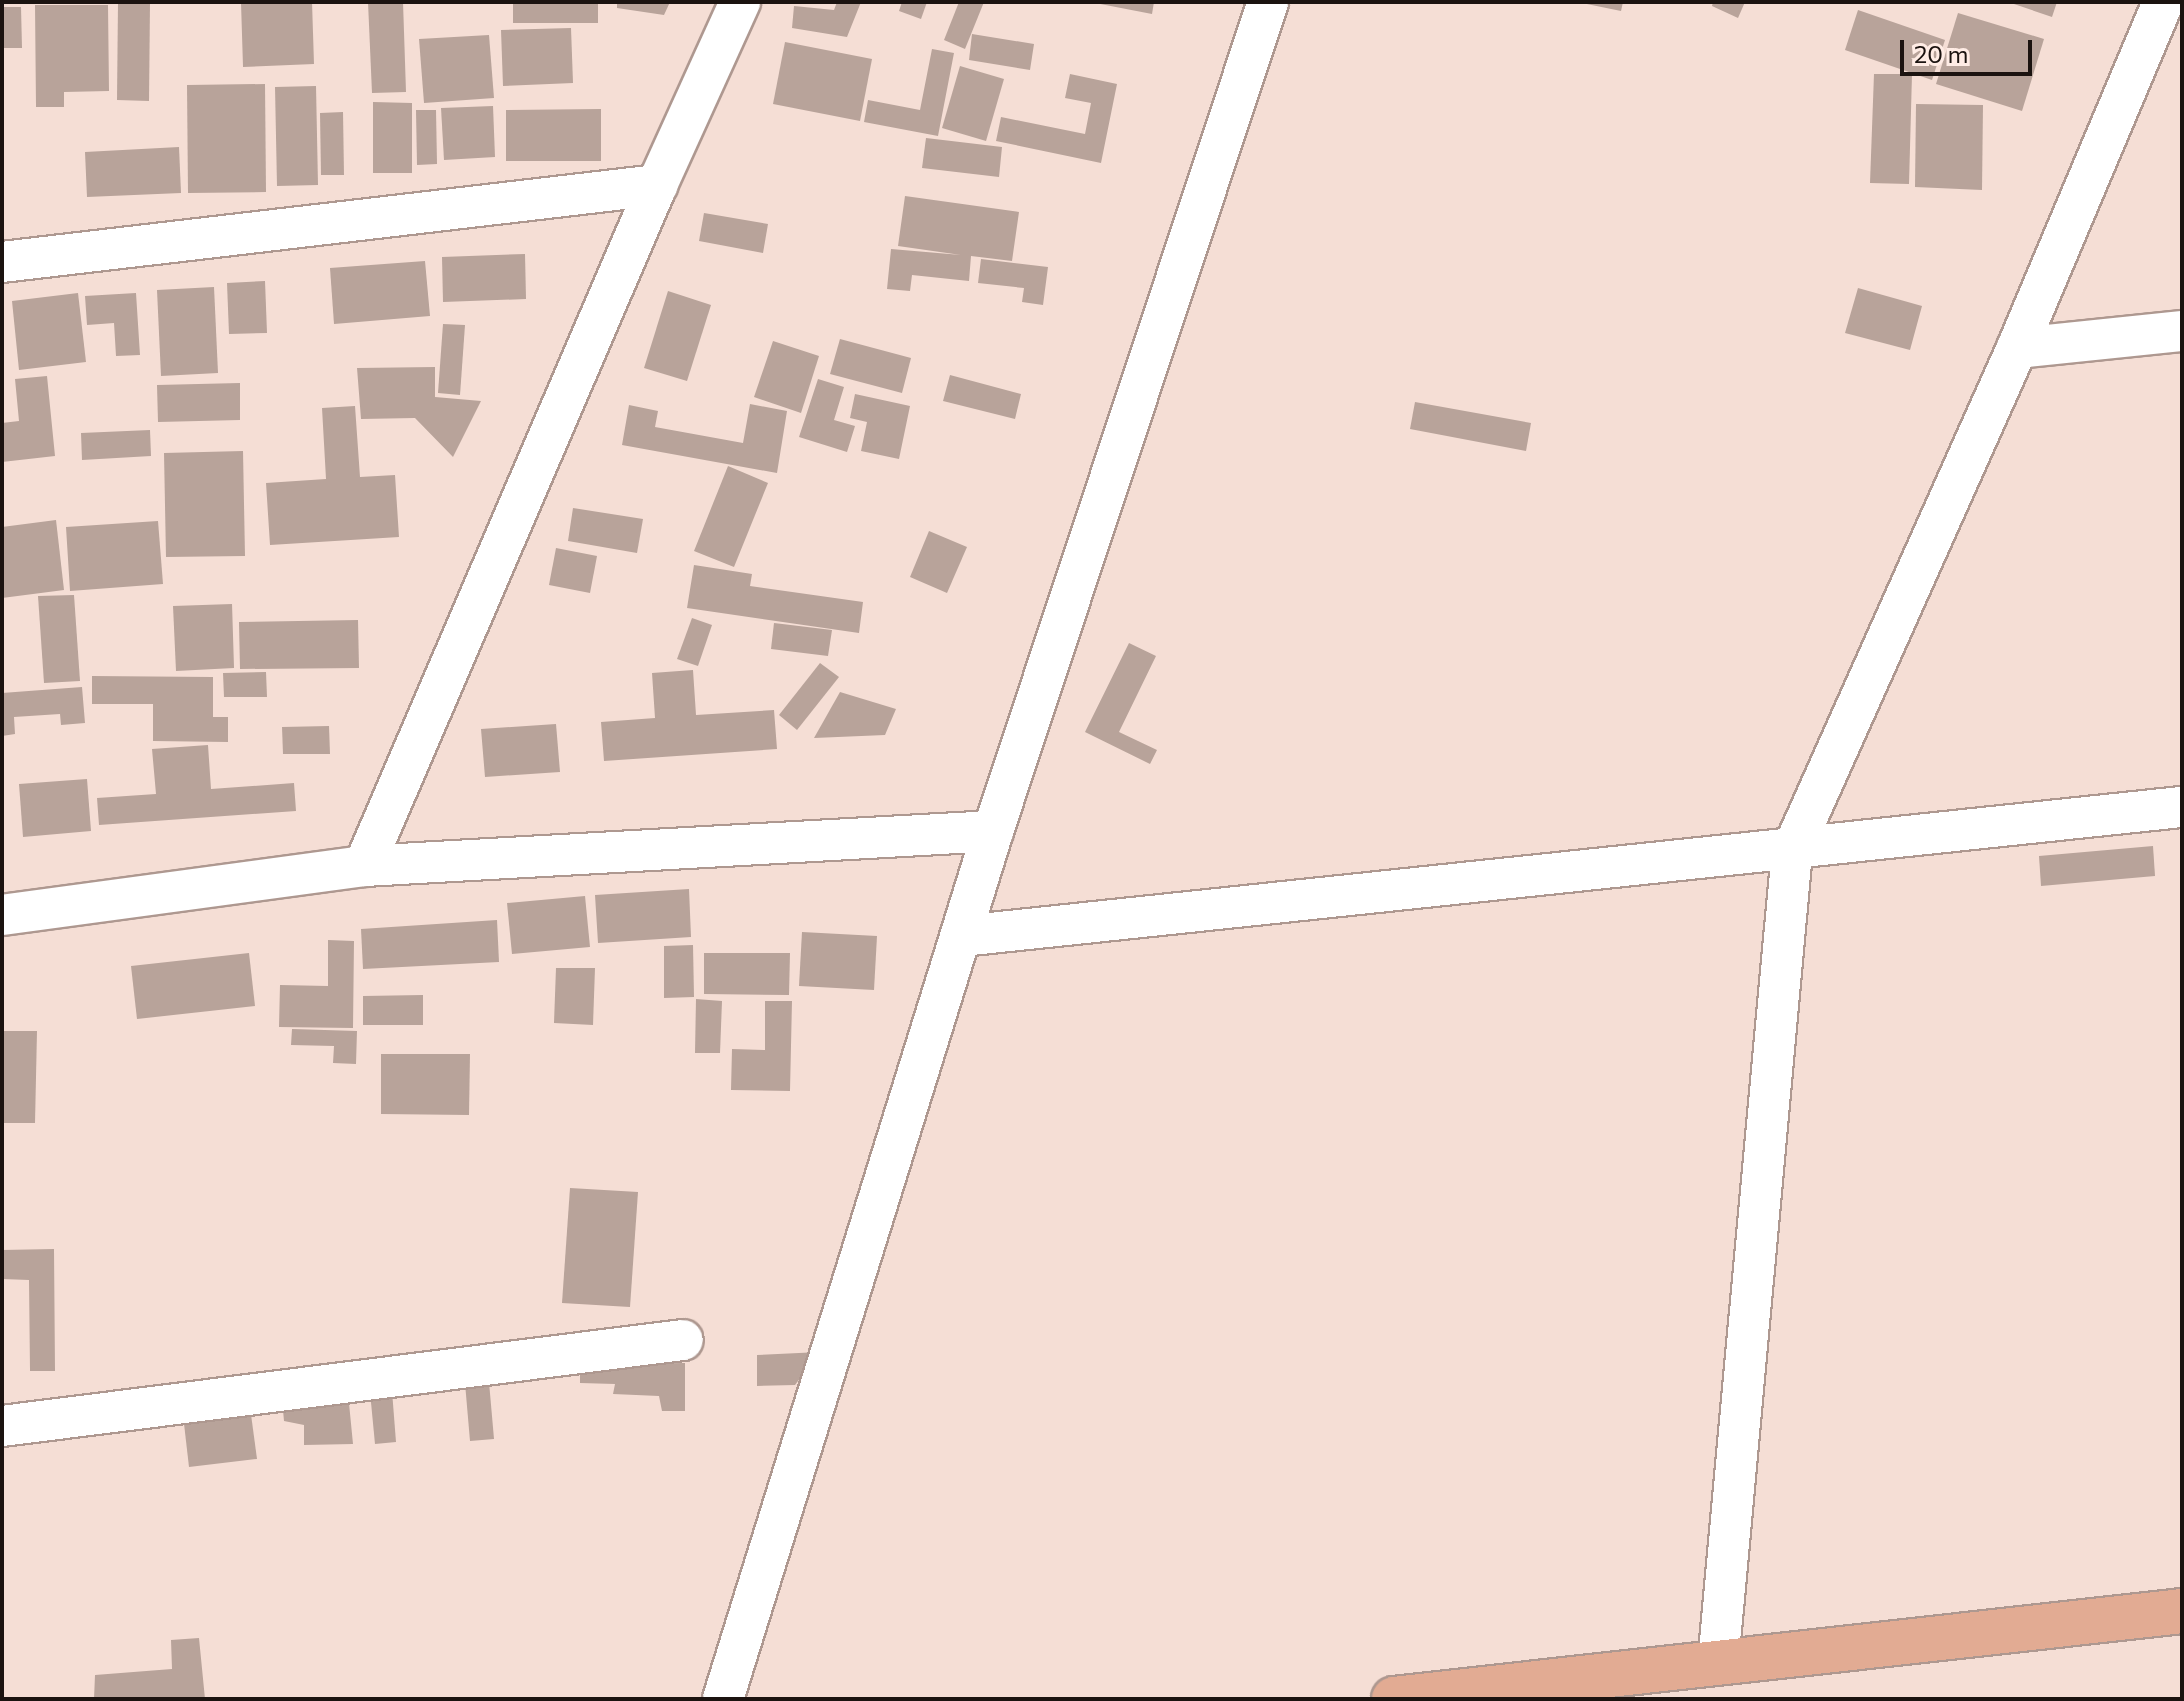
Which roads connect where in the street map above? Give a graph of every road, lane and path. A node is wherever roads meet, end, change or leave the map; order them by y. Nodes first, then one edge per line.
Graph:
1 (740, 2) edge
2 (1268, 2) edge
3 (2163, 2) edge
4 (657, 185) junction
5 (2, 262) edge
6 (2182, 331) edge
7 (2017, 348) junction
8 (2182, 807) edge
9 (993, 831) junction
10 (1792, 851) junction
11 (364, 866) junction
12 (2, 915) edge
13 (962, 936) junction
14 (683, 1340) dead end
15 (2, 1426) edge
16 (2182, 1611) edge
17 (1718, 1663) junction
18 (723, 1699) edge
19 (1394, 1699) edge

1 - 4 street
2 - 9 street
3 - 7 street
4 - 5 street
4 - 11 street
6 - 7 street
7 - 10 street
8 - 10 street
9 - 11 street
9 - 13 street
10 - 13 street
10 - 17 street
11 - 12 street
13 - 18 street
14 - 15 street
16 - 17 main road
17 - 19 main road

